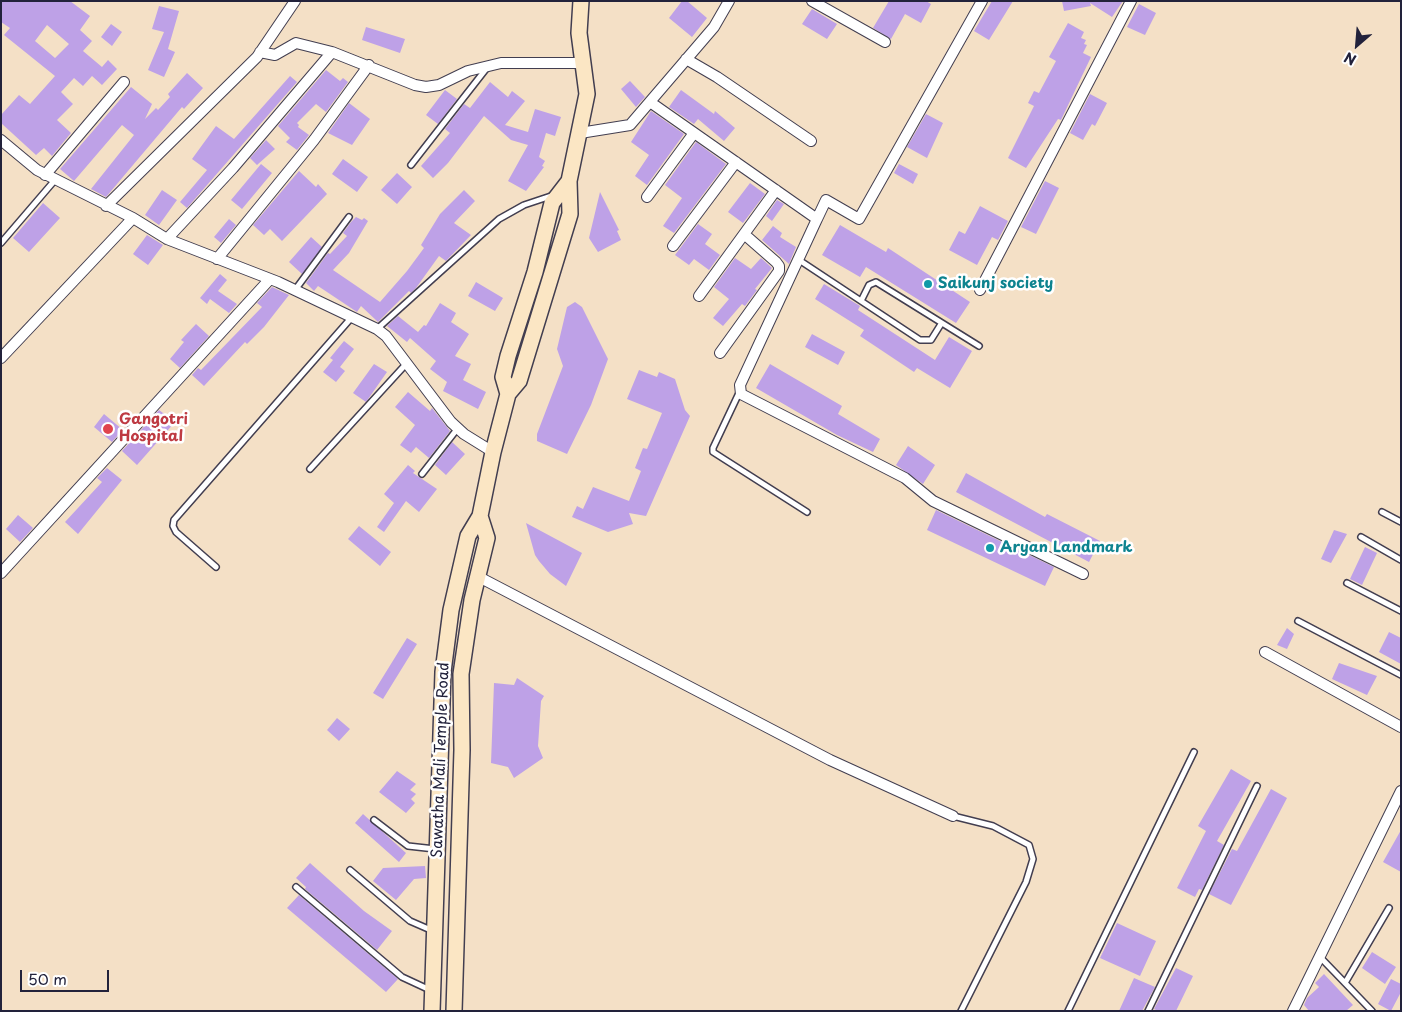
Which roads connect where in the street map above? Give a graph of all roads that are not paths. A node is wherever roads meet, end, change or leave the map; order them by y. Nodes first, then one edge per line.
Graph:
1 (296, 1) edge
2 (581, 1) edge
3 (729, 1) edge
4 (812, 1) edge
5 (982, 1) edge
6 (1131, 1) edge
7 (885, 42) dead end
8 (260, 52) junction
9 (332, 52) junction
10 (686, 59) junction
11 (582, 63) junction
12 (369, 65) junction
13 (489, 65) junction
14 (124, 82) dead end
15 (650, 102) junction
16 (580, 133) junction
17 (694, 133) junction
18 (1, 140) edge
19 (811, 141) dead end
20 (736, 162) junction
21 (411, 165) dead end
22 (50, 177) junction
23 (569, 180) junction
24 (776, 190) junction
25 (559, 194) junction
26 (647, 197) dead end
27 (106, 206) junction
28 (132, 218) junction
29 (349, 218) dead end
30 (817, 219) junction
31 (744, 234) junction
32 (167, 239) junction
33 (1, 243) edge
34 (673, 246) dead end
35 (217, 259) junction
36 (799, 260) junction
37 (270, 279) junction
38 (295, 290) junction
39 (980, 290) dead end
40 (699, 296) dead end
41 (861, 301) junction
42 (353, 316) junction
43 (941, 324) junction
44 (377, 329) junction
45 (979, 346) dead end
46 (720, 353) dead end
47 (1, 358) edge
48 (407, 363) junction
49 (740, 391) junction
50 (508, 394) junction
51 (458, 428) junction
52 (493, 452) junction
53 (310, 470) dead end
54 (422, 474) dead end
55 (807, 512) dead end
56 (1382, 512) dead end
57 (480, 516) junction
58 (1401, 522) edge
59 (1361, 538) dead end
60 (1401, 560) edge
61 (216, 567) dead end
62 (1, 573) edge
63 (1083, 574) dead end
64 (478, 576) junction
65 (1347, 583) dead end
66 (1401, 610) edge
67 (1298, 622) dead end
68 (1265, 652) dead end
69 (1401, 675) edge
70 (1401, 727) edge
71 (1194, 752) dead end
72 (1257, 786) dead end
73 (1401, 791) edge
74 (953, 816) joint
75 (374, 820) dead end
76 (437, 849) junction
77 (350, 870) dead end
78 (296, 887) dead end
79 (1389, 908) dead end
80 (435, 931) junction
81 (1320, 957) junction
82 (1345, 982) junction
83 (433, 991) junction
84 (1296, 1009) edge
85 (432, 1011) edge
86 (454, 1011) edge
87 (961, 1011) edge
88 (1068, 1011) edge
89 (1148, 1011) edge
90 (1372, 1011) edge

1 - 8 street
2 - 11 street, Sawatha Mali Temple Road
3 - 10 street
4 - 7 street
5 - 30 street
6 - 39 street
8 - 9 street
8 - 27 street
9 - 12 street
9 - 32 street
10 - 15 street
10 - 19 street
11 - 13 street
11 - 16 street, Sawatha Mali Temple Road
12 - 13 street
12 - 35 street
13 - 21 lane
14 - 22 street
15 - 16 street
15 - 17 street
16 - 23 street, Sawatha Mali Temple Road
17 - 20 street
17 - 26 street
18 - 22 street
20 - 24 street
20 - 34 street
22 - 27 street
22 - 33 lane
23 - 25 street, Sawatha Mali Temple Road
23 - 50 street, Sawatha Mali Temple Road
24 - 30 street
24 - 31 street
25 - 44 lane
25 - 50 street, Sawatha Mali Temple Road
27 - 28 street
28 - 32 street
28 - 47 street
29 - 38 lane
30 - 36 street
31 - 40 street
31 - 46 street
32 - 35 street
35 - 37 street
36 - 41 lane
36 - 49 street
37 - 38 street
37 - 62 street
38 - 42 street
41 - 43 lane
41 - 43 lane
42 - 44 street
42 - 61 lane
43 - 45 lane
44 - 48 street
48 - 51 street
48 - 53 lane
49 - 55 lane
49 - 63 street
50 - 52 street, Sawatha Mali Temple Road
51 - 52 street
51 - 54 lane
52 - 57 street, Sawatha Mali Temple Road
56 - 58 lane
57 - 64 street, Sawatha Mali Temple Road
57 - 76 street, Sawatha Mali Temple Road
59 - 60 lane
64 - 74 street
64 - 86 street, Sawatha Mali Temple Road
65 - 66 lane
67 - 69 lane
68 - 70 street
71 - 88 lane
72 - 89 lane
73 - 81 street
74 - 87 lane
75 - 76 lane
76 - 80 street, Sawatha Mali Temple Road
77 - 80 lane
78 - 83 lane
79 - 82 lane
80 - 83 street, Sawatha Mali Temple Road
81 - 82 lane
81 - 84 street
82 - 90 lane
83 - 85 street, Sawatha Mali Temple Road

